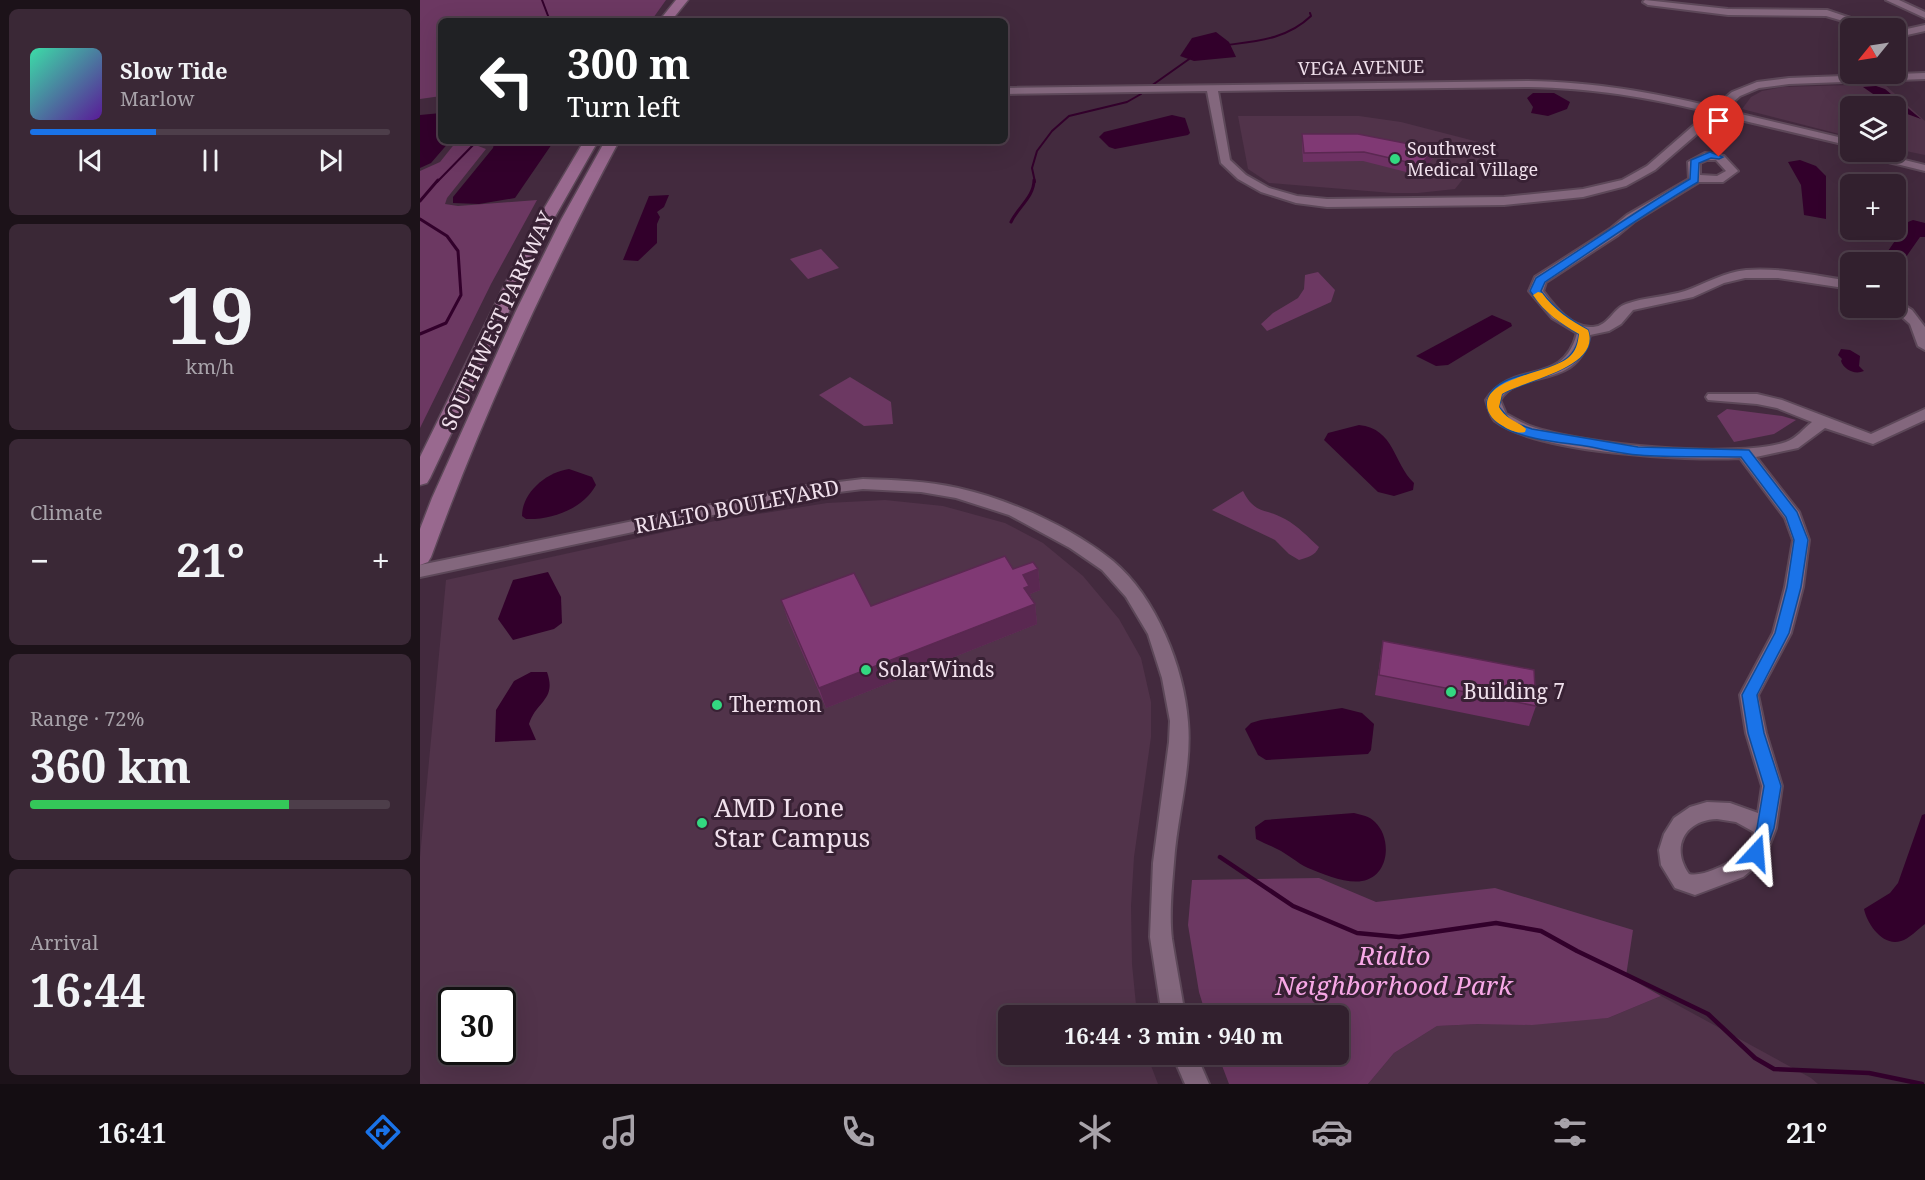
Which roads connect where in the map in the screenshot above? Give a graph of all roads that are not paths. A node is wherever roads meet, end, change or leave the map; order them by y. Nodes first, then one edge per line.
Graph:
1 (681, 0) edge
2 (1891, 0) edge
3 (1648, 2) dead end
4 (1925, 15) edge
5 (668, 18) edge
6 (1843, 18) edge
7 (1925, 26) edge
8 (1906, 32) edge
9 (1925, 76) edge
10 (1212, 88) junction
11 (1008, 91) edge
12 (1715, 112) junction
13 (1840, 140) edge
14 (589, 144) edge
15 (610, 144) edge
16 (1840, 146) edge
17 (1906, 157) edge
18 (1901, 162) edge
19 (1925, 162) edge
20 (1925, 168) edge
21 (1695, 178) dead end
22 (1840, 283) edge
23 (1906, 311) edge
24 (1584, 332) junction
25 (1925, 346) edge
26 (1713, 397) dead end
27 (1925, 414) edge
28 (1825, 422) junction
29 (1744, 453) junction
30 (420, 478) edge
31 (420, 557) edge
32 (420, 571) edge
33 (1766, 828) junction
34 (1172, 1005) edge
35 (1189, 1065) edge
36 (1197, 1084) edge

1 - 5 main road
2 - 4 street
3 - 6 street
7 - 8 street
9 - 12 street
10 - 11 street, VEGA AVENUE
10 - 12 street, VEGA AVENUE
10 - 12 street
12 - 13 street, VEGA AVENUE
12 - 16 street, VEGA AVENUE
14 - 30 main road, SOUTHWEST PARKWAY
15 - 31 main road, SOUTHWEST PARKWAY
17 - 19 street
18 - 20 street
21 - 24 street
22 - 24 street
23 - 25 street
24 - 29 street
26 - 28 street
27 - 28 street
28 - 29 street
29 - 33 street
32 - 34 street, RIALTO BOULEVARD
33 - 33 street
35 - 36 street

